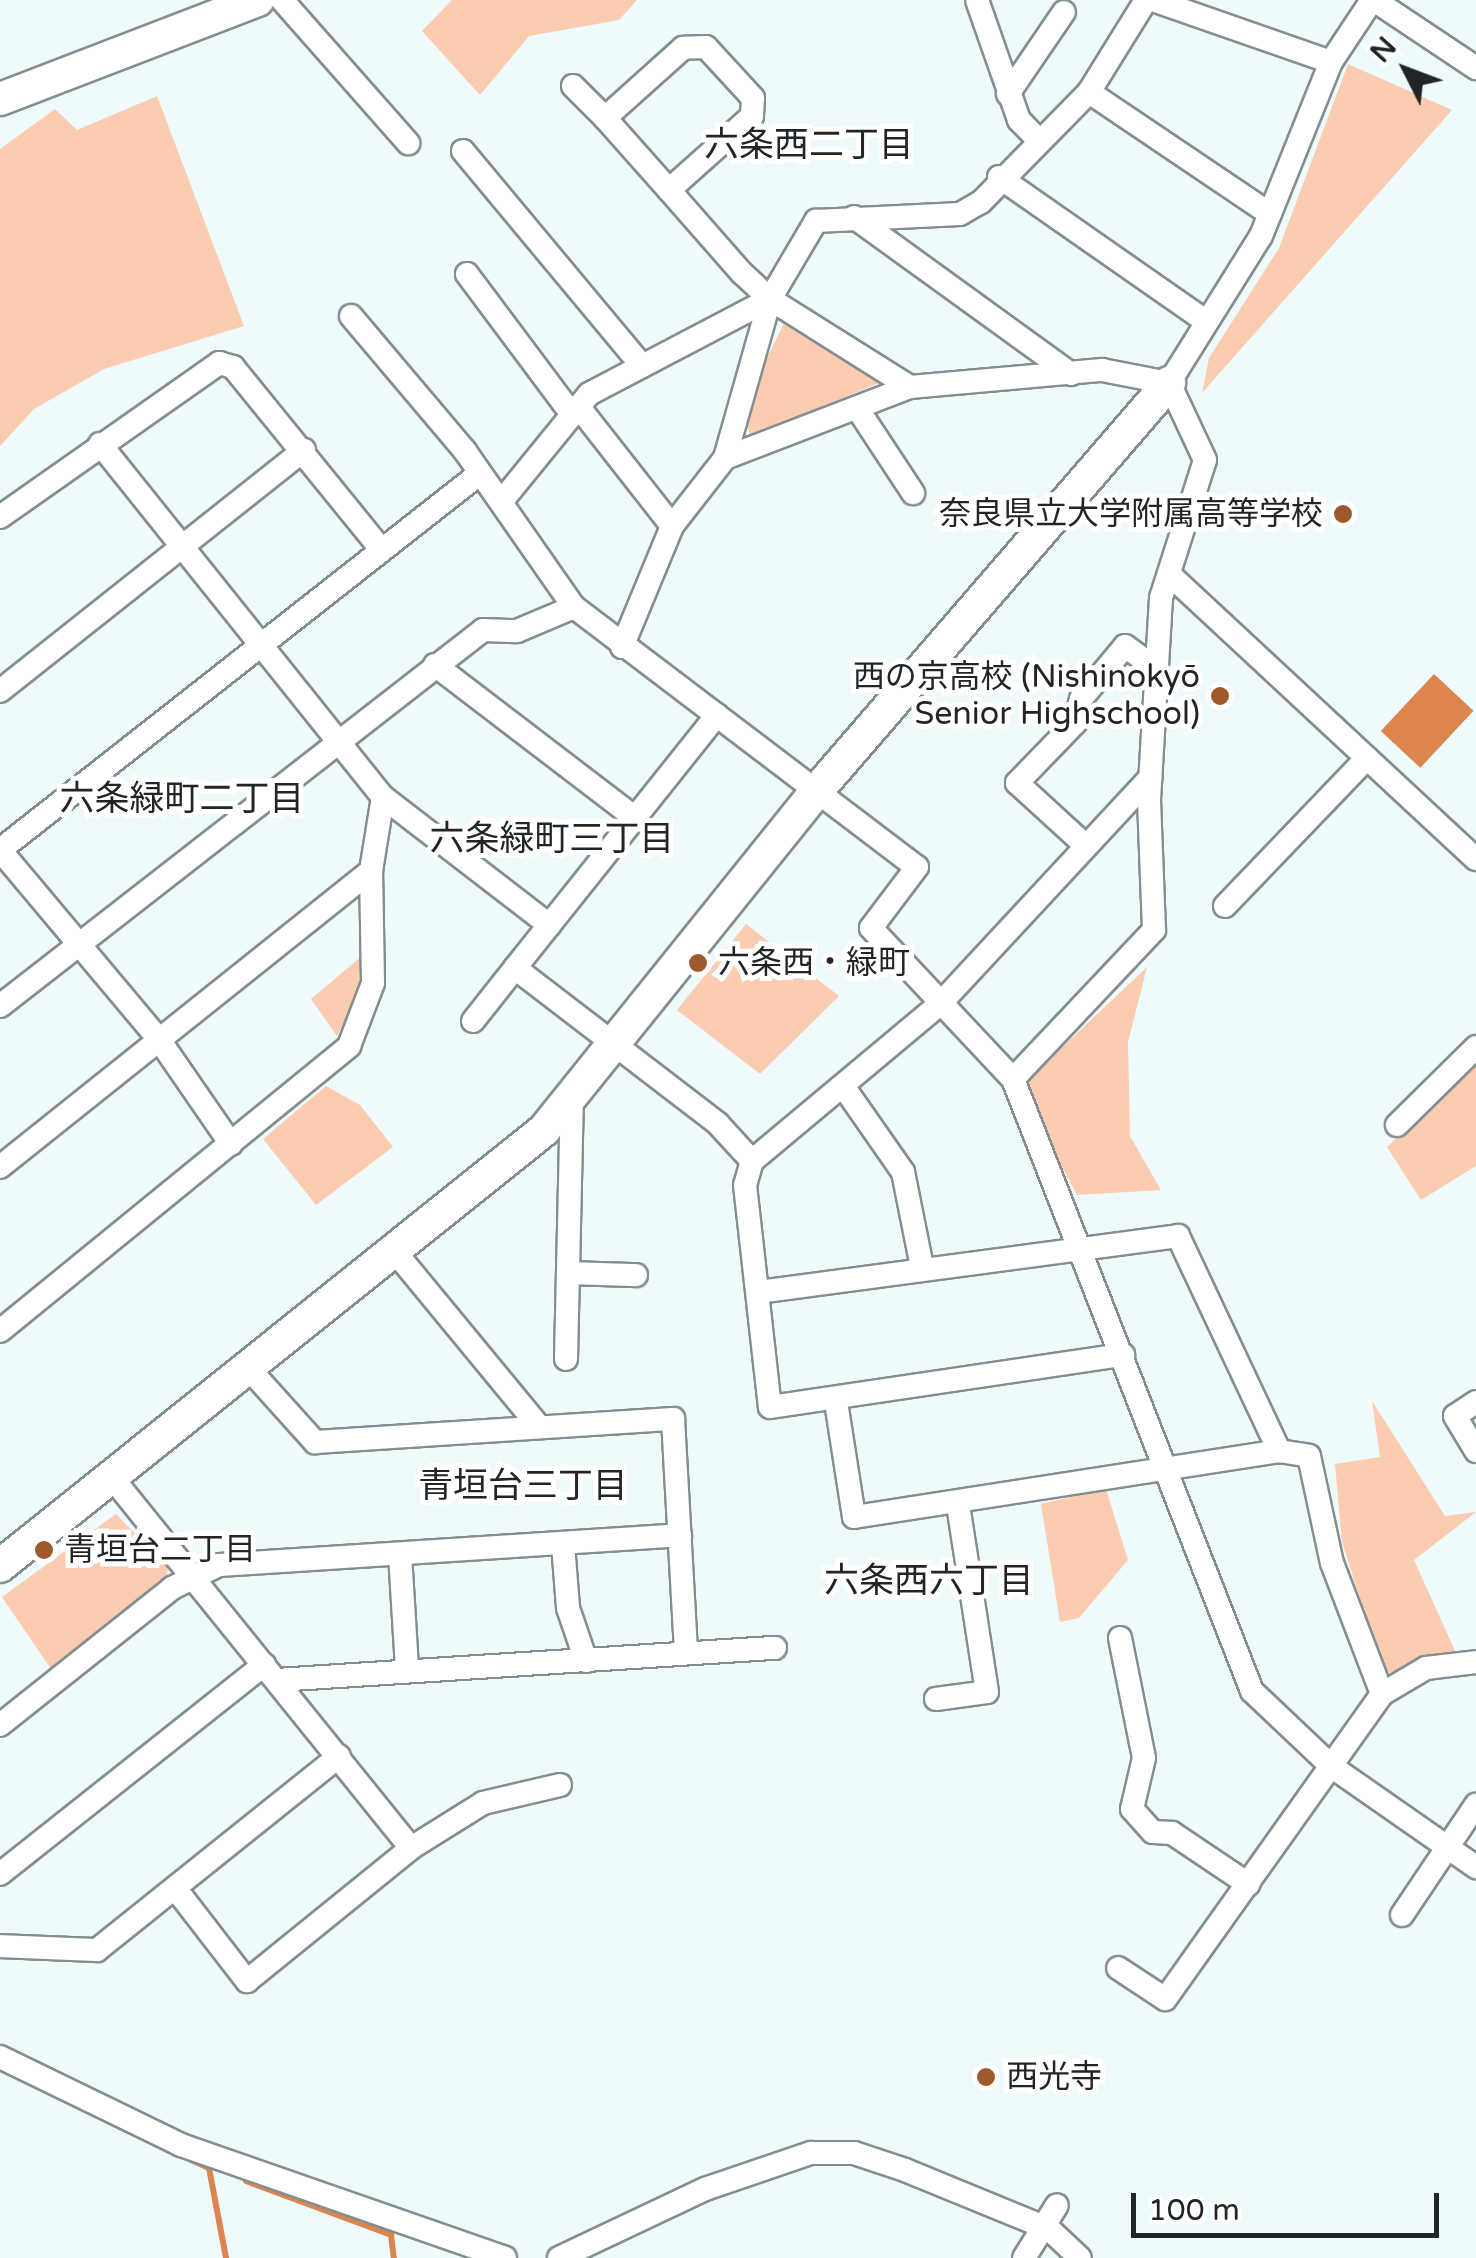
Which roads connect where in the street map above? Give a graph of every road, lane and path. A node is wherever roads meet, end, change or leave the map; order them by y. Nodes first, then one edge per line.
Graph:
1 (258, 0) edge
2 (282, 0) edge
3 (977, 0) edge
4 (1146, 0) edge
5 (1154, 0) edge
6 (1373, 0) edge
7 (1064, 12) dead end
8 (1331, 62) junction
9 (1476, 68) edge
10 (573, 86) dead end
11 (1088, 92) junction
12 (1008, 94) junction
13 (0, 99) edge
14 (605, 118) junction
15 (1038, 140) junction
16 (408, 143) dead end
17 (462, 151) dead end
18 (999, 177) junction
19 (669, 190) junction
20 (1270, 214) junction
21 (854, 217) junction
22 (467, 274) dead end
23 (770, 299) junction
24 (351, 316) dead end
25 (1204, 320) junction
26 (642, 366) junction
27 (1071, 374) junction
28 (1169, 383) junction
29 (910, 387) junction
30 (857, 408) junction
31 (575, 410) junction
32 (100, 444) junction
33 (304, 450) junction
34 (725, 458) junction
35 (478, 474) junction
36 (913, 493) dead end
37 (500, 502) junction
38 (0, 517) edge
39 (672, 526) junction
40 (181, 546) junction
41 (381, 549) junction
42 (1168, 574) junction
43 (574, 606) junction
44 (258, 646) junction
45 (622, 648) junction
46 (435, 665) junction
47 (1154, 668) junction
48 (0, 691) edge
49 (717, 714) junction
50 (333, 741) junction
51 (1367, 758) junction
52 (1150, 778) junction
53 (814, 793) junction
54 (383, 797) junction
55 (635, 818) junction
56 (1085, 845) junction
57 (0, 850) edge
58 (1476, 859) edge
59 (372, 871) junction
60 (1226, 906) dead end
61 (550, 926) junction
62 (75, 948) junction
63 (515, 968) junction
64 (940, 1004) junction
65 (0, 1006) edge
66 (473, 1021) dead end
67 (160, 1041) junction
68 (617, 1046) junction
69 (1476, 1047) edge
70 (1013, 1079) junction
71 (843, 1086) junction
72 (572, 1097) junction
73 (1397, 1125) dead end
74 (231, 1144) junction
75 (752, 1161) junction
76 (0, 1167) edge
77 (1078, 1248) junction
78 (396, 1254) junction
79 (922, 1267) junction
80 (571, 1273) junction
81 (636, 1275) dead end
82 (759, 1292) junction
83 (0, 1331) edge
84 (1123, 1355) junction
85 (566, 1359) dead end
86 (251, 1371) junction
87 (836, 1402) junction
88 (1476, 1402) edge
89 (538, 1425) junction
90 (1279, 1450) junction
91 (1476, 1451) edge
92 (1172, 1469) junction
93 (114, 1480) junction
94 (958, 1504) junction
95 (680, 1535) junction
96 (563, 1544) junction
97 (400, 1554) junction
98 (0, 1566) edge
99 (192, 1578) junction
100 (1120, 1638) dead end
101 (775, 1648) dead end
102 (686, 1650) junction
103 (586, 1661) junction
104 (1476, 1662) edge
105 (406, 1670) junction
106 (271, 1672) junction
107 (1382, 1694) junction
108 (936, 1699) dead end
109 (0, 1726) edge
110 (339, 1756) junction
111 (1331, 1766) junction
112 (560, 1784) dead end
113 (1476, 1805) edge
114 (1446, 1844) junction
115 (411, 1848) junction
116 (1476, 1867) edge
117 (0, 1874) edge
118 (1248, 1884) junction
119 (174, 1888) junction
120 (1402, 1915) dead end
121 (0, 1946) edge
122 (1118, 1968) dead end
123 (0, 2057) edge
124 (1057, 2206) dead end
125 (1049, 2229) junction
126 (505, 2258) edge
127 (560, 2258) edge
128 (1024, 2258) edge
129 (1080, 2258) edge

1 - 13 street
2 - 16 street
3 - 12 street
4 - 11 street
5 - 8 street
6 - 8 street
6 - 9 street
7 - 12 street
8 - 20 street
10 - 14 street
11 - 15 street
11 - 20 street
12 - 15 street
14 - 19 street
14 - 19 street
15 - 18 street
17 - 26 street
18 - 21 street
18 - 25 street
19 - 23 street
20 - 25 street
21 - 23 street
21 - 27 street
22 - 31 street
23 - 26 street
23 - 29 street
23 - 34 street
24 - 35 street
25 - 28 street
26 - 31 street
27 - 28 street
27 - 29 street
28 - 42 street
28 - 53 street
29 - 30 street
30 - 34 street
30 - 36 street
31 - 37 street
31 - 39 street
32 - 33 street
32 - 38 street
32 - 40 street
33 - 40 street
33 - 41 street
34 - 39 street
35 - 37 street
35 - 41 street
37 - 43 street
39 - 45 street
40 - 44 street
40 - 48 street
41 - 44 street
42 - 47 street
42 - 51 street
43 - 45 street
43 - 46 street
44 - 50 street
44 - 57 street
45 - 49 street
46 - 50 street
46 - 55 street
47 - 52 street
47 - 56 street
49 - 53 street
49 - 55 street
50 - 54 street
50 - 62 street
51 - 58 street
51 - 60 street
52 - 56 street
52 - 70 street
53 - 64 street
53 - 68 street
54 - 59 street
54 - 61 street
55 - 61 street
56 - 64 street
57 - 62 street
59 - 67 street
59 - 74 street
61 - 63 street
62 - 65 street
62 - 67 street
63 - 66 street
63 - 68 street
64 - 70 street
64 - 71 street
67 - 74 street
67 - 76 street
68 - 72 street
68 - 75 street
69 - 73 street
70 - 77 street
71 - 75 street
71 - 79 street
72 - 78 street
72 - 80 street
74 - 83 street
75 - 82 street
77 - 79 street
77 - 84 street
77 - 90 street
78 - 86 street
78 - 89 street
79 - 82 street
80 - 81 street
80 - 85 street
82 - 87 street
84 - 87 street
84 - 92 street
86 - 89 street
86 - 93 street
87 - 94 street
88 - 91 street
89 - 95 street
90 - 92 street
90 - 107 street
92 - 94 street
92 - 111 street
93 - 98 street
93 - 99 street
94 - 108 street
95 - 96 street
95 - 102 street
96 - 97 street
96 - 103 street
97 - 99 street
97 - 105 street
99 - 106 street
99 - 109 street
100 - 118 street
101 - 102 street
102 - 103 street
103 - 105 street
104 - 107 street
105 - 106 street
106 - 110 street
106 - 117 street
107 - 111 street
110 - 115 street
110 - 119 street
111 - 114 street
111 - 118 street
112 - 115 street
113 - 114 street
114 - 116 street
114 - 120 street
115 - 119 street
118 - 122 street
119 - 121 street
123 - 126 street
124 - 125 street
125 - 127 street
125 - 128 street
125 - 129 street

